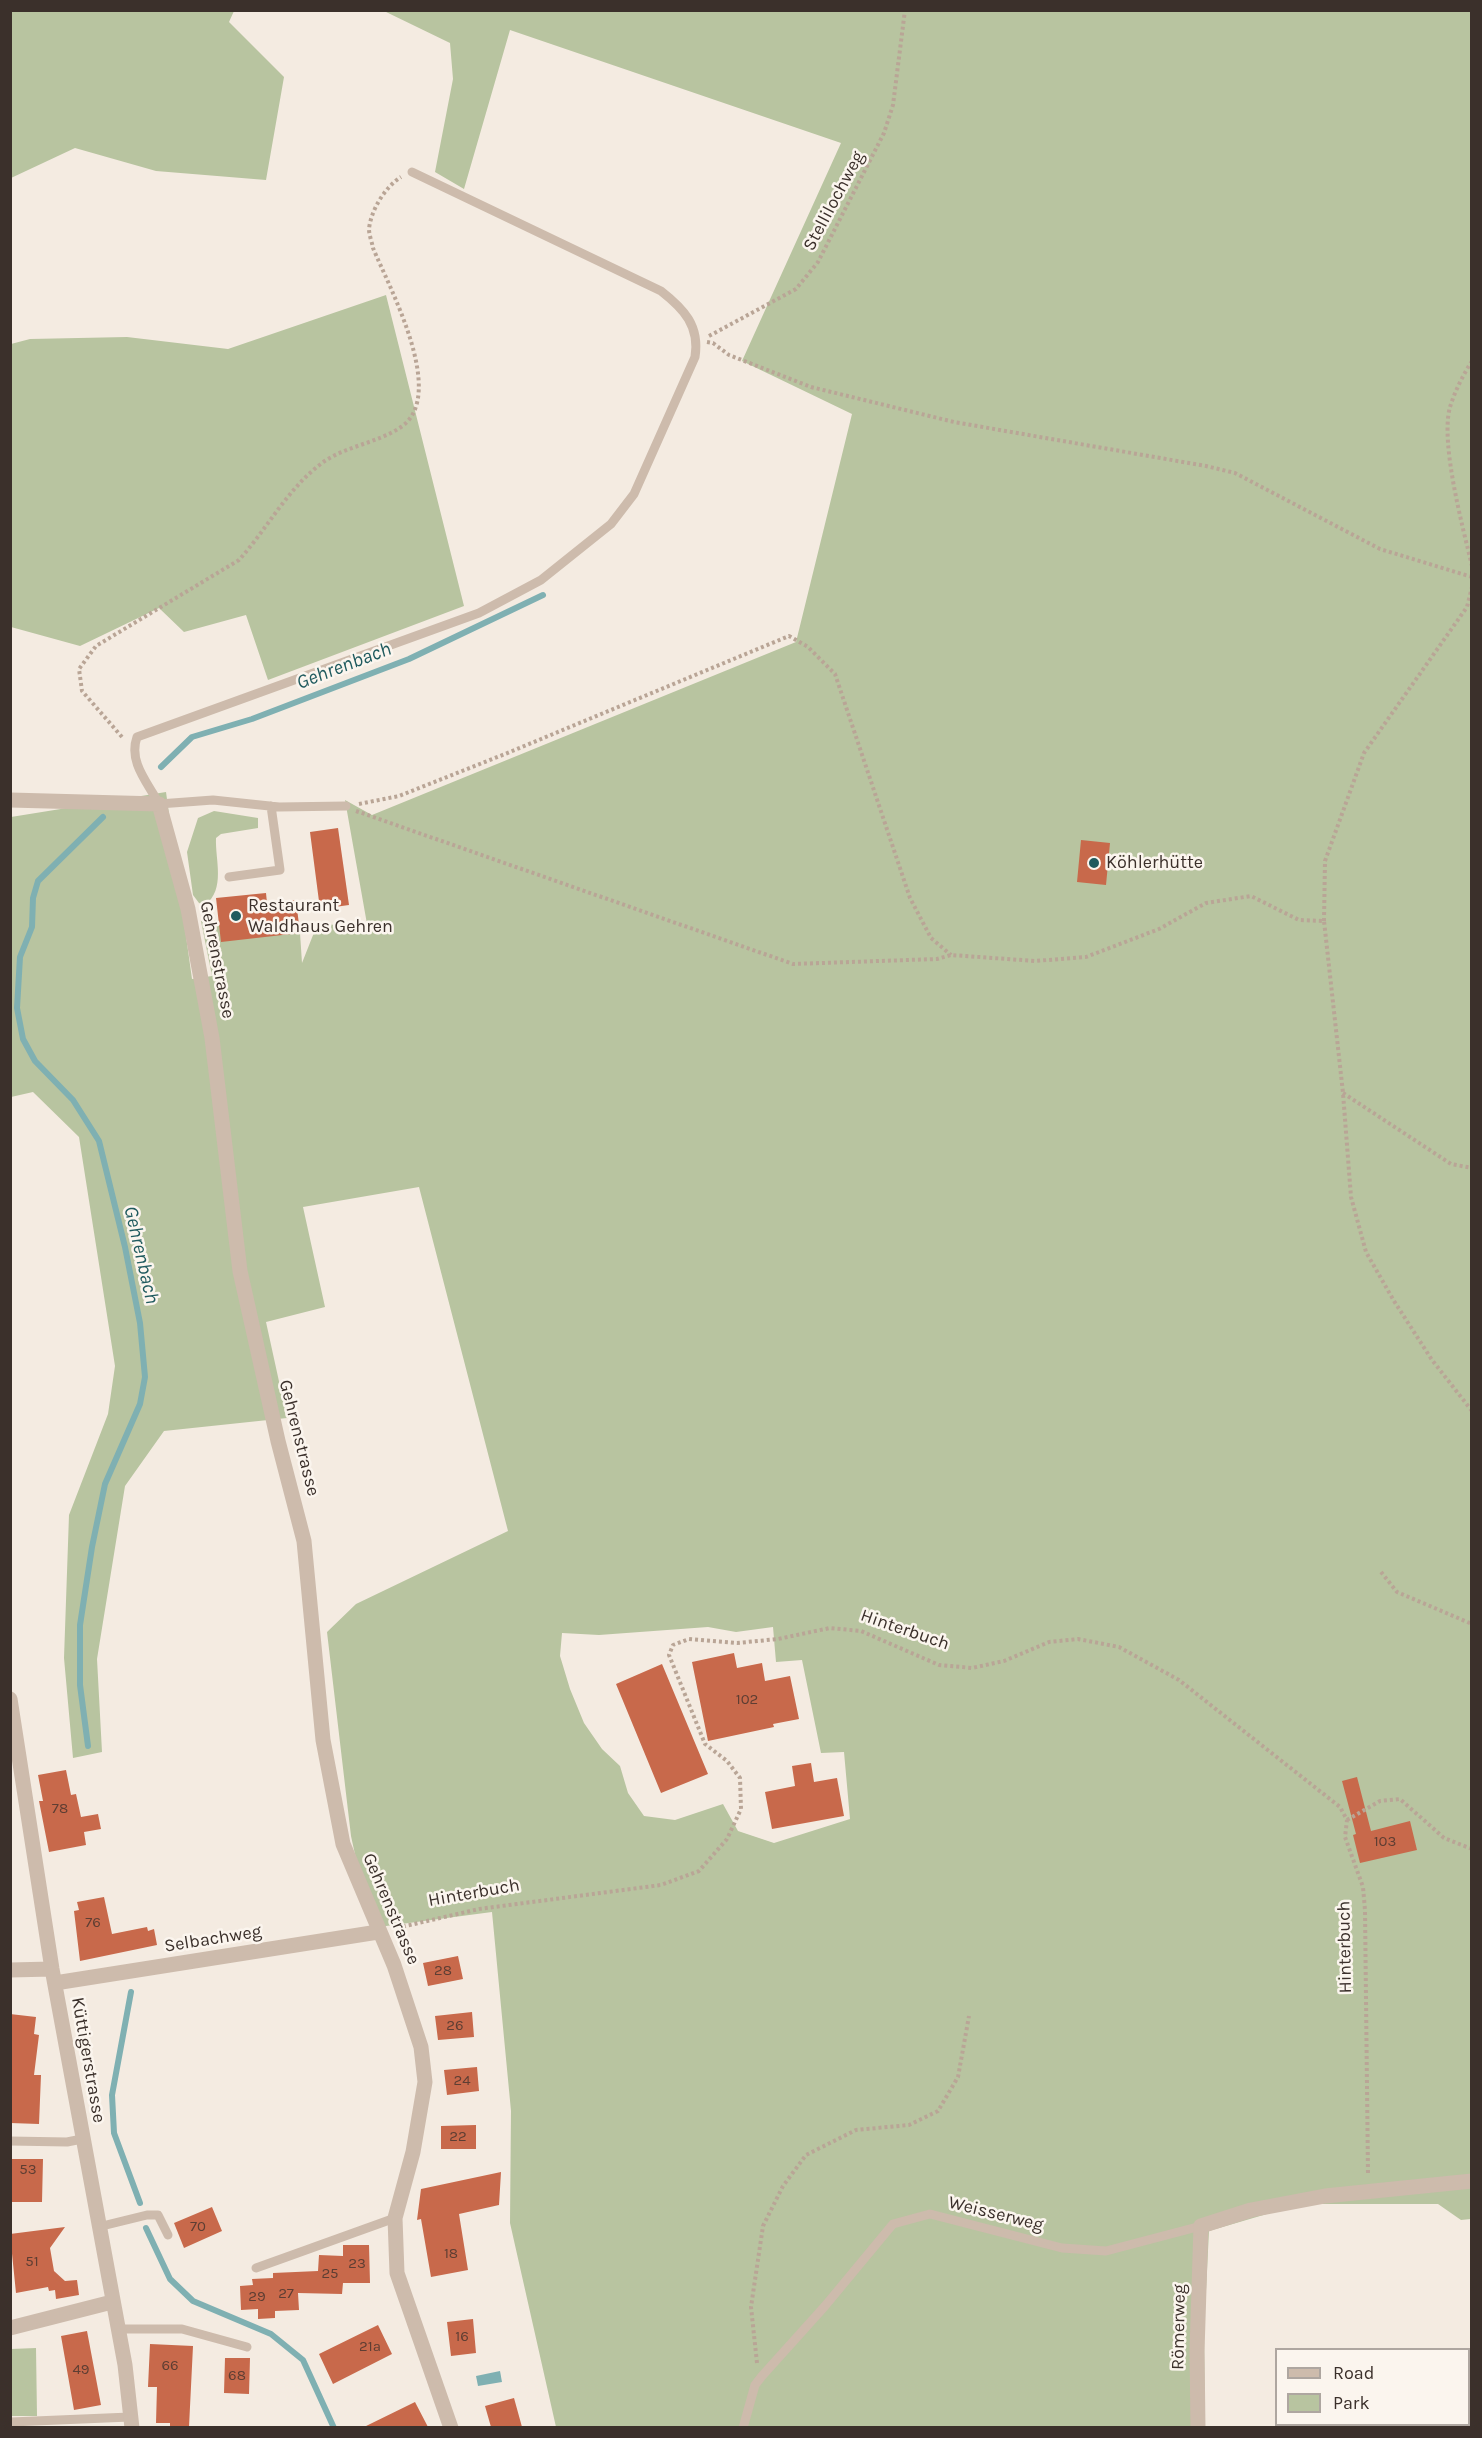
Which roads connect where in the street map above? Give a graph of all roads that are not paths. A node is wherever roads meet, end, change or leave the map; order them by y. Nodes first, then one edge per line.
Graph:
1 (412, 171) road end
2 (10, 800) edge
3 (159, 804) junction
4 (271, 806) junction
5 (346, 806) road end
6 (230, 877) dead end
7 (10, 1699) edge
8 (378, 1932) junction
9 (10, 1970) edge
10 (53, 1976) junction
11 (82, 2139) junction
12 (10, 2141) edge
13 (1472, 2181) edge
14 (395, 2218) junction
15 (1201, 2226) junction
16 (98, 2227) junction
17 (168, 2235) dead end
18 (256, 2268) dead end
19 (112, 2302) junction
20 (10, 2328) edge
21 (118, 2329) junction
22 (247, 2347) dead end
23 (11, 2422) edge
24 (131, 2422) edge
25 (451, 2427) edge
26 (743, 2427) edge
27 (1198, 2427) edge

1 - 3 lane
2 - 3 street
3 - 4 lane
3 - 8 street, Gehrenstrasse
4 - 5 lane
4 - 6 lane
7 - 10 street, Küttigerstrasse
8 - 10 street, Selbachweg
8 - 14 street, Gehrenstrasse
9 - 10 street, Selbachweg
10 - 11 street, Küttigerstrasse
11 - 12 lane
11 - 16 street, Küttigerstrasse
13 - 15 street
14 - 18 lane
14 - 25 street, Gehrenstrasse
15 - 26 lane, Weisserweg
15 - 27 street, Römerweg
16 - 17 lane
16 - 19 street, Küttigerstrasse
19 - 20 street
19 - 21 street, Küttigerstrasse
21 - 22 lane
21 - 24 street, Küttigerstrasse
23 - 24 lane

